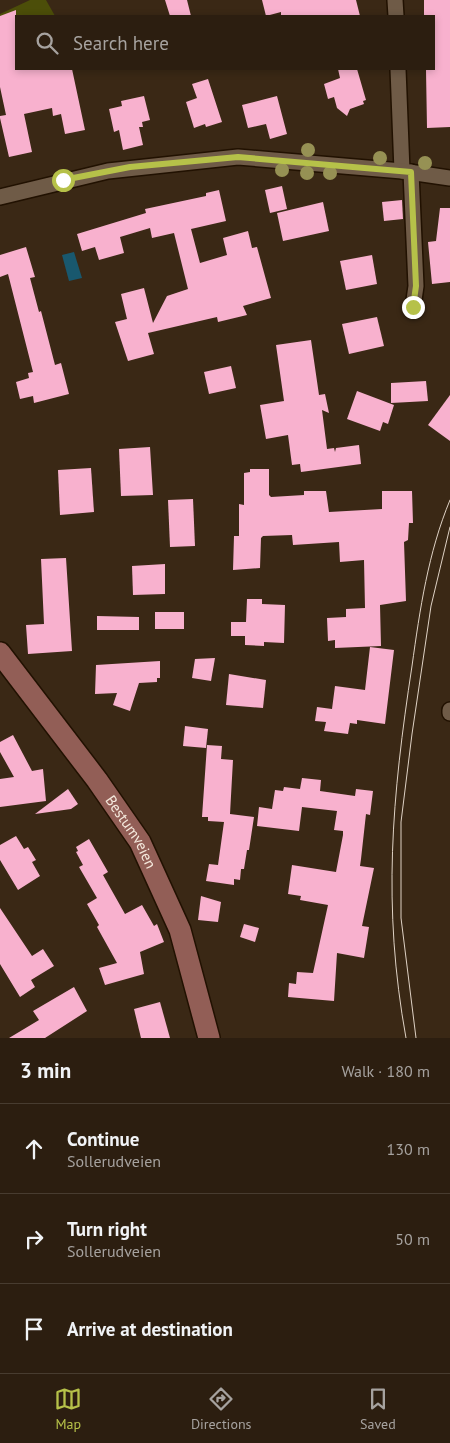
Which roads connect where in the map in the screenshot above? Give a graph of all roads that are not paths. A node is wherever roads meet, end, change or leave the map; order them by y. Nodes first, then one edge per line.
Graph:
1 (396, 0) edge
2 (396, 15) edge
3 (398, 70) edge
4 (407, 172) junction
5 (450, 178) edge
6 (0, 197) edge
7 (413, 307) dead end
8 (0, 653) edge
9 (209, 1038) edge

1 - 2 street
3 - 4 street
4 - 5 street
4 - 6 street
4 - 7 street
8 - 9 street, Bestumveien

